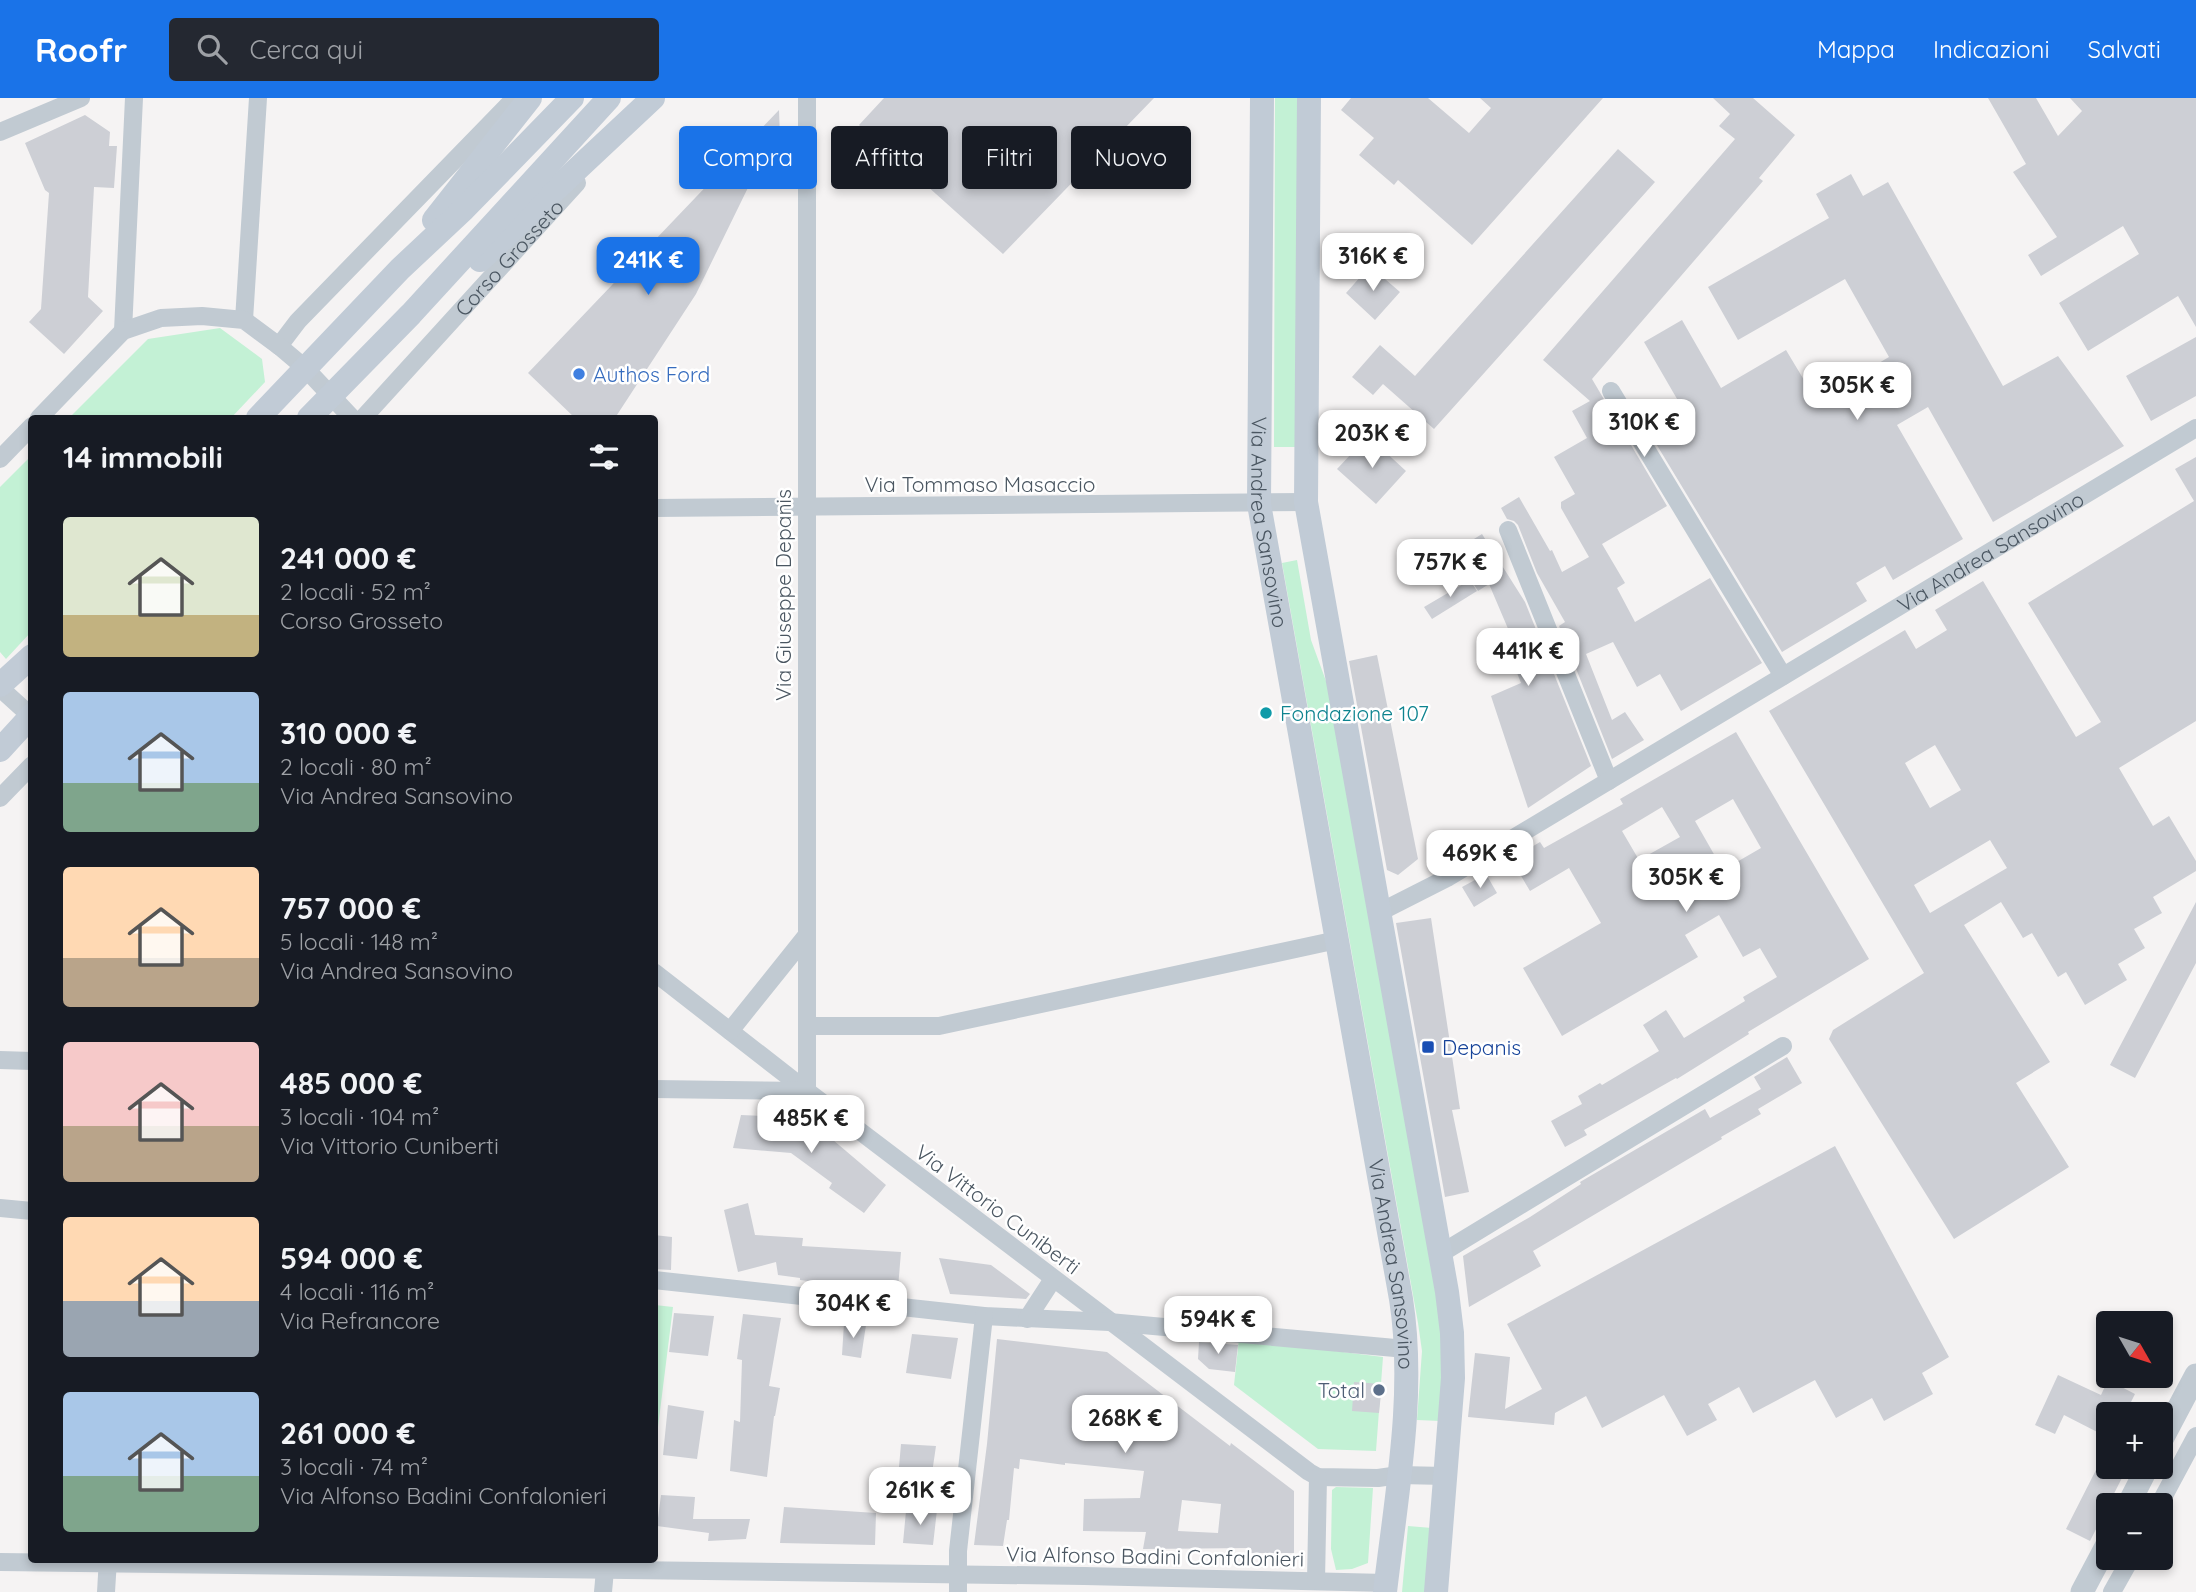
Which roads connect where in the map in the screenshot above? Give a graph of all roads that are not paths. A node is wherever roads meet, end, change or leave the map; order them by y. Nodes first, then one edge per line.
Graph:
1 (81, 98) edge
2 (134, 98) edge
3 (258, 98) edge
4 (515, 98) edge
5 (530, 98) edge
6 (572, 98) edge
7 (609, 98) edge
8 (654, 98) edge
9 (807, 98) edge
10 (1262, 98) edge
11 (1308, 98) edge
12 (0, 132) edge
13 (400, 269) junction
14 (411, 314) junction
15 (244, 320) junction
16 (123, 331) junction
17 (279, 345) junction
18 (305, 369) junction
19 (1611, 391) dead end
20 (331, 395) junction
21 (42, 415) edge
22 (261, 415) edge
23 (312, 415) edge
24 (349, 415) edge
25 (366, 415) edge
26 (2196, 428) edge
27 (28, 430) edge
28 (0, 459) edge
29 (1306, 502) junction
30 (1259, 504) junction
31 (658, 508) edge
32 (806, 508) junction
33 (1508, 530) dead end
34 (28, 660) edge
35 (1783, 676) junction
36 (0, 687) edge
37 (28, 713) edge
38 (28, 719) edge
39 (0, 750) edge
40 (28, 769) edge
41 (1609, 781) junction
42 (0, 798) edge
43 (1380, 912) junction
44 (807, 935) junction
45 (1337, 940) junction
46 (658, 975) edge
47 (808, 1026) junction
48 (730, 1031) junction
49 (1783, 1046) dead end
50 (0, 1060) edge
51 (28, 1061) edge
52 (658, 1089) edge
53 (807, 1091) junction
54 (0, 1208) edge
55 (28, 1211) edge
56 (1440, 1254) junction
57 (1053, 1279) junction
58 (658, 1280) edge
59 (984, 1316) junction
60 (1027, 1319) junction
61 (1109, 1322) junction
62 (1406, 1349) junction
63 (2196, 1375) edge
64 (2173, 1418) edge
65 (2196, 1436) edge
66 (1399, 1475) junction
67 (1446, 1476) junction
68 (1318, 1477) junction
69 (2165, 1493) edge
70 (0, 1562) edge
71 (28, 1562) edge
72 (108, 1563) edge
73 (218, 1563) edge
74 (2096, 1566) edge
75 (605, 1570) junction
76 (2124, 1570) edge
77 (1316, 1581) junction
78 (958, 1583) edge
79 (1084, 1584) edge
80 (1386, 1588) edge
81 (106, 1592) edge
82 (603, 1592) edge
83 (1436, 1592) edge
84 (2082, 1592) edge
85 (2112, 1592) edge

1 - 12 street
2 - 16 street
3 - 15 street
4 - 17 street
5 - 13 main road
6 - 13 main road
7 - 14 main road, Corso Grosseto
8 - 14 main road, Corso Grosseto
8 - 25 street, Corso Grosseto
9 - 32 street, Via Giuseppe Depanis
10 - 30 main road, Via Andrea Sansovino
11 - 29 main road, Via Andrea Sansovino
13 - 18 main road
14 - 20 main road, Corso Grosseto
15 - 16 street
15 - 17 street
16 - 21 street
17 - 18 street
18 - 20 street
18 - 22 main road
19 - 35 street
20 - 23 main road, Corso Grosseto
20 - 24 street
26 - 35 street, Via Andrea Sansovino
27 - 28 street
29 - 30 street, Via Tommaso Masaccio
29 - 43 main road, Via Andrea Sansovino
30 - 32 street, Via Tommaso Masaccio
30 - 45 main road, Via Andrea Sansovino
31 - 32 street, Via Tommaso Masaccio
32 - 44 street, Via Giuseppe Depanis
33 - 41 street
34 - 36 main road
35 - 41 street, Via Andrea Sansovino
36 - 37 street
38 - 39 main road
40 - 42 street
41 - 43 street, Via Andrea Sansovino
43 - 56 main road, Via Andrea Sansovino
44 - 47 street, Via Giuseppe Depanis
44 - 48 street
45 - 47 street
45 - 62 main road, Via Andrea Sansovino
46 - 48 street, Via Vittorio Cuniberti
47 - 53 street, Via Giuseppe Depanis
48 - 53 street, Via Vittorio Cuniberti
49 - 56 street
50 - 51 street
52 - 53 street
53 - 57 street, Via Vittorio Cuniberti
54 - 55 street
56 - 67 main road, Via Andrea Sansovino
57 - 60 street
57 - 61 street, Via Vittorio Cuniberti
58 - 59 street
59 - 60 street
59 - 78 street
60 - 61 street
61 - 62 street
61 - 68 street, Via Vittorio Cuniberti
62 - 66 main road, Via Andrea Sansovino
63 - 64 street
65 - 69 street
66 - 67 street
66 - 68 street
66 - 80 main road, Via Andrea Sansovino
67 - 83 main road, Via Andrea Sansovino
68 - 77 street
70 - 71 street, Via Alfonso Badini Confalonieri
72 - 81 street
73 - 75 street, Via Alfonso Badini Confalonieri
74 - 84 street
75 - 78 street, Via Alfonso Badini Confalonieri
75 - 82 street
76 - 85 street
77 - 79 street, Via Alfonso Badini Confalonieri
77 - 80 street, Via Alfonso Badini Confalonieri
78 - 79 street, Via Alfonso Badini Confalonieri

